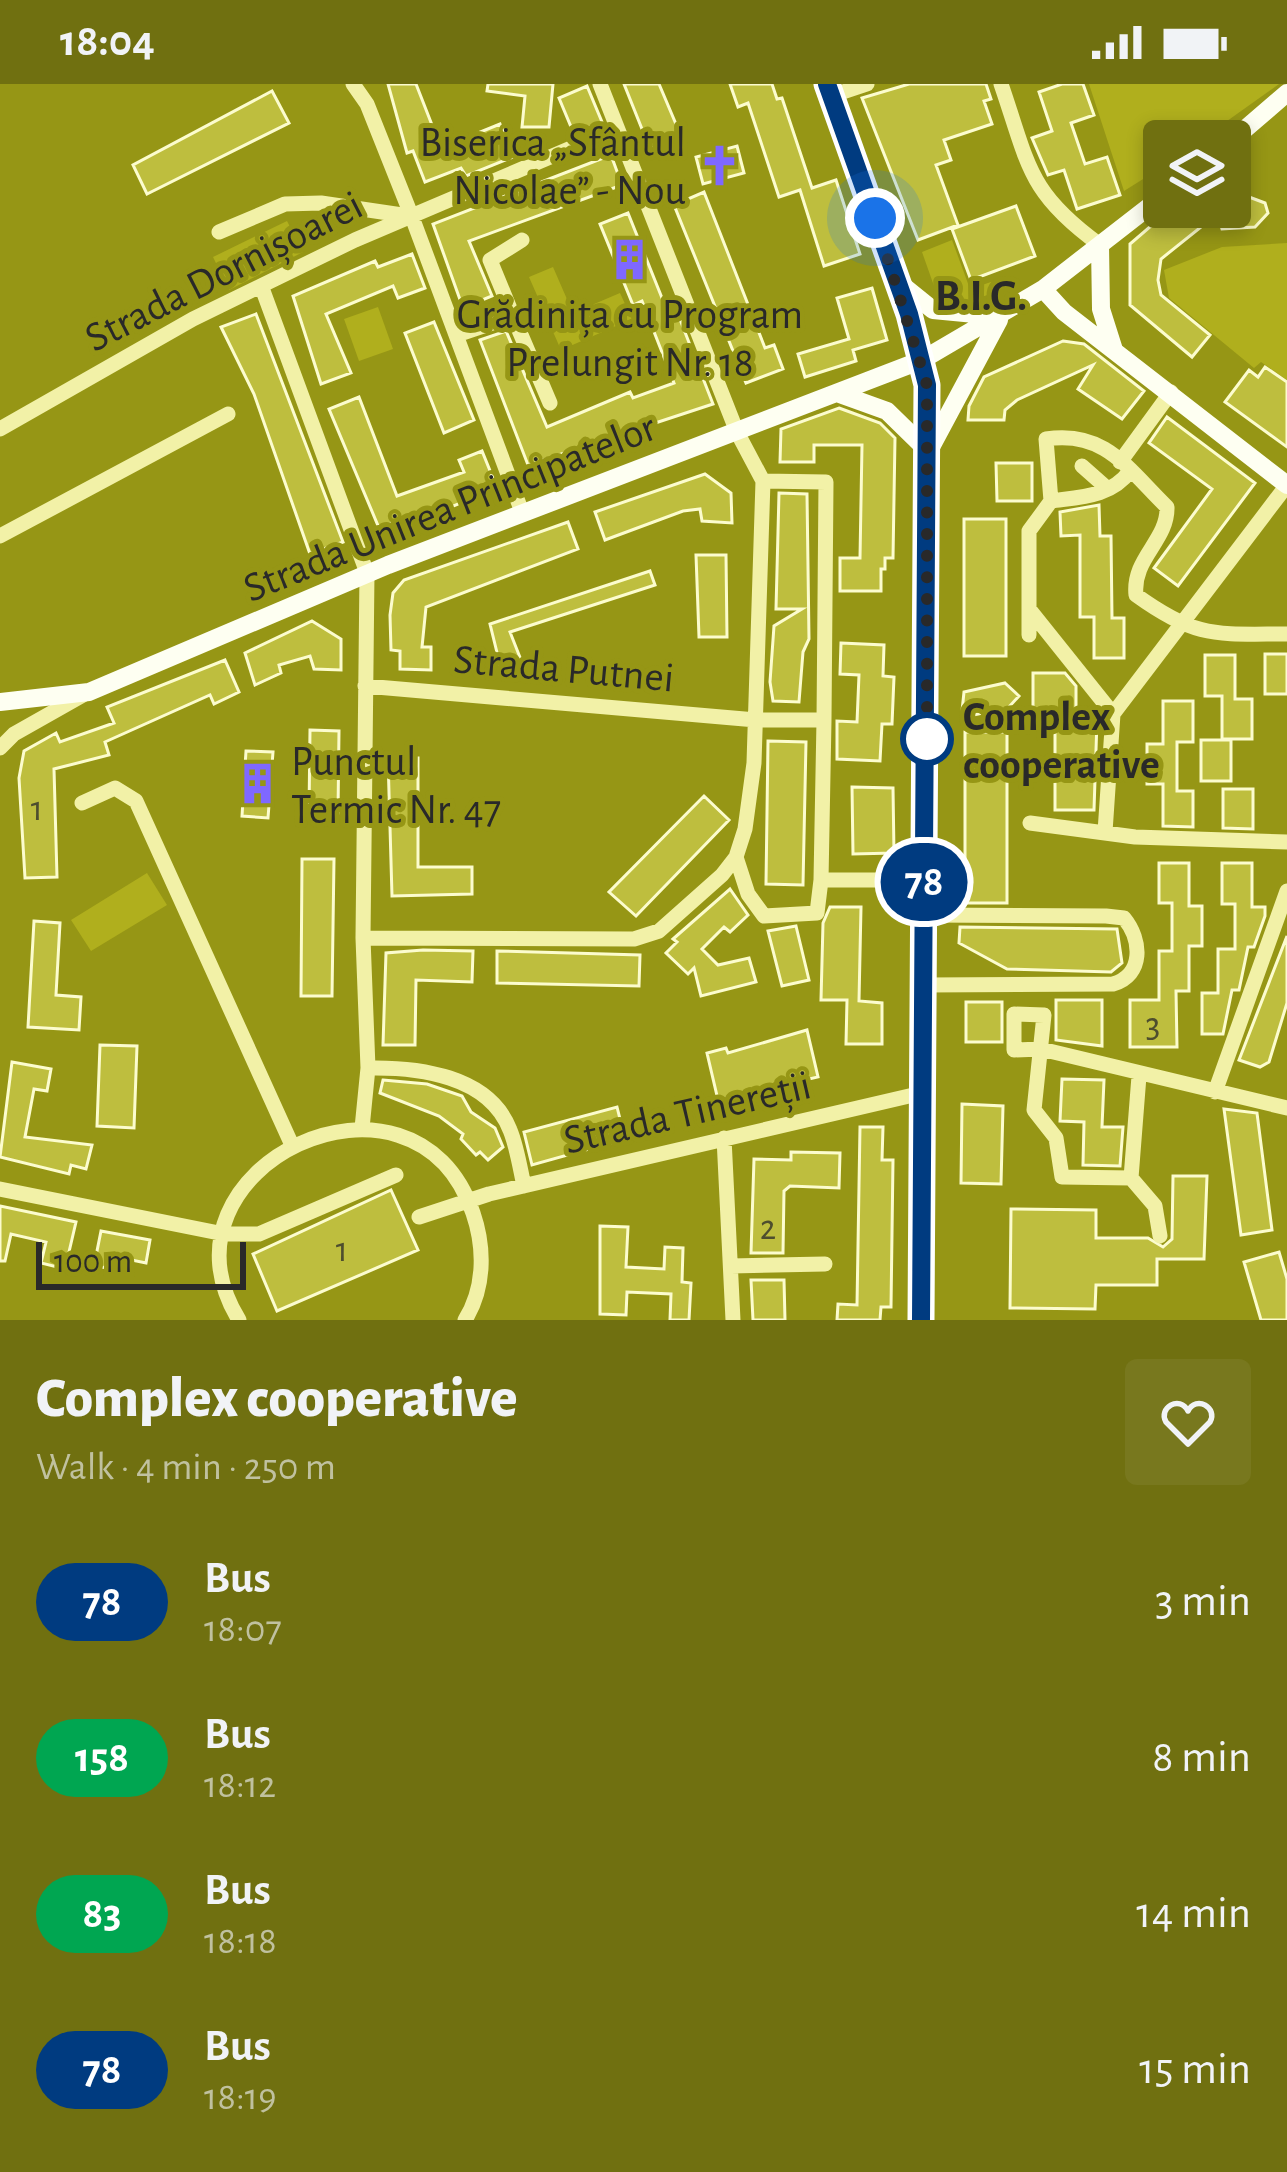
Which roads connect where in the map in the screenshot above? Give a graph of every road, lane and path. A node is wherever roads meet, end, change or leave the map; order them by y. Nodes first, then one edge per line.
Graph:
1 (353, 84) edge
2 (600, 84) edge
3 (867, 84) edge
4 (1001, 84) edge
5 (829, 90) edge
6 (1287, 93) edge
7 (1251, 124) edge
8 (616, 130) junction
9 (1143, 211) edge
10 (412, 217) junction
11 (218, 232) dead end
12 (522, 240) dead end
13 (1100, 244) junction
14 (898, 281) junction
15 (262, 287) junction
16 (1042, 289) junction
17 (513, 316) junction
18 (1001, 316) junction
19 (457, 334) junction
20 (1114, 350) junction
21 (922, 361) junction
22 (1171, 392) junction
23 (837, 393) junction
24 (550, 403) dead end
25 (228, 414) dead end
26 (0, 429) edge
27 (737, 432) junction
28 (929, 452) junction
29 (1082, 466) dead end
30 (1125, 466) junction
31 (763, 482) junction
32 (1287, 485) edge
33 (1108, 489) junction
34 (1051, 501) junction
35 (522, 512) junction
36 (0, 536) edge
37 (367, 573) junction
38 (1028, 609) junction
39 (1179, 627) junction
40 (1287, 634) edge
41 (1028, 635) dead end
42 (365, 686) junction
43 (88, 692) junction
44 (0, 702) edge
45 (1113, 714) junction
46 (756, 720) junction
47 (824, 720) junction
48 (0, 748) edge
49 (82, 802) dead end
50 (1030, 823) dead end
51 (1106, 832) junction
52 (1287, 842) edge
53 (736, 857) junction
54 (821, 880) junction
55 (924, 880) junction
56 (1287, 891) edge
57 (925, 915) junction
58 (363, 938) junction
59 (925, 985) junction
60 (1042, 1049) junction
61 (368, 1068) junction
62 (1139, 1076) junction
63 (1215, 1092) junction
64 (922, 1093) junction
65 (1287, 1108) edge
66 (362, 1128) junction
67 (724, 1138) junction
68 (291, 1143) junction
69 (396, 1175) dead end
70 (1131, 1178) junction
71 (524, 1186) junction
72 (0, 1189) edge
73 (468, 1200) junction
74 (419, 1216) dead end
75 (224, 1234) junction
76 (1160, 1236) dead end
77 (825, 1264) dead end
78 (731, 1265) junction
79 (239, 1320) edge
80 (465, 1320) edge
81 (733, 1320) edge
82 (921, 1320) edge

1 - 10 street
2 - 8 street
3 - 5 street
4 - 13 street
5 - 14 main road
6 - 7 main road
8 - 10 street, Strada Dornișoarei
8 - 27 street
9 - 13 main road, Strada Unirea Principatelor
10 - 11 street
10 - 15 street, Strada Dornișoarei
10 - 19 street
12 - 17 street
13 - 16 main road, Strada Unirea Principatelor
13 - 20 main road
14 - 18 main road
14 - 21 main road
15 - 26 street, Strada Dornișoarei
15 - 37 street
16 - 18 main road, Strada Unirea Principatelor
16 - 20 main road
17 - 19 street
17 - 24 street
18 - 21 main road, Strada Unirea Principatelor
18 - 28 main road
19 - 35 street
20 - 22 main road
21 - 23 main road, Strada Unirea Principatelor
21 - 28 main road
22 - 30 street
22 - 32 main road
23 - 27 main road, Strada Unirea Principatelor
23 - 28 main road
25 - 36 street
27 - 31 street
27 - 35 main road, Strada Unirea Principatelor
28 - 55 main road
29 - 33 street
30 - 33 street
30 - 34 street
30 - 39 street
31 - 46 street
31 - 47 street
32 - 39 street
33 - 34 street
34 - 38 street
35 - 37 main road, Strada Unirea Principatelor
37 - 42 street
37 - 43 main road, Strada Unirea Principatelor
38 - 41 street
38 - 45 street
39 - 40 street
39 - 45 street
42 - 46 street, Strada Putnei
42 - 58 street
43 - 44 main road, Strada Unirea Principatelor
43 - 48 street
45 - 51 street
46 - 47 street, Strada Putnei
46 - 53 street
47 - 54 street
49 - 68 street
50 - 51 street
51 - 52 street
53 - 54 street
53 - 58 street
54 - 55 street
55 - 57 main road
56 - 63 street
57 - 59 main road
57 - 59 street
58 - 61 street
59 - 64 main road
60 - 60 street
60 - 62 street
60 - 70 street
61 - 66 street
61 - 71 street
62 - 63 street
62 - 70 street
63 - 65 street
64 - 67 street, Strada Tinereții
64 - 82 main road
66 - 68 street
66 - 73 street
67 - 71 street, Strada Tinereții
67 - 78 street
68 - 75 street
69 - 75 street
70 - 76 street
71 - 73 street, Strada Tinereții
72 - 75 street
73 - 74 street, Strada Tinereții
73 - 80 street
75 - 79 street
77 - 78 street
78 - 81 street

